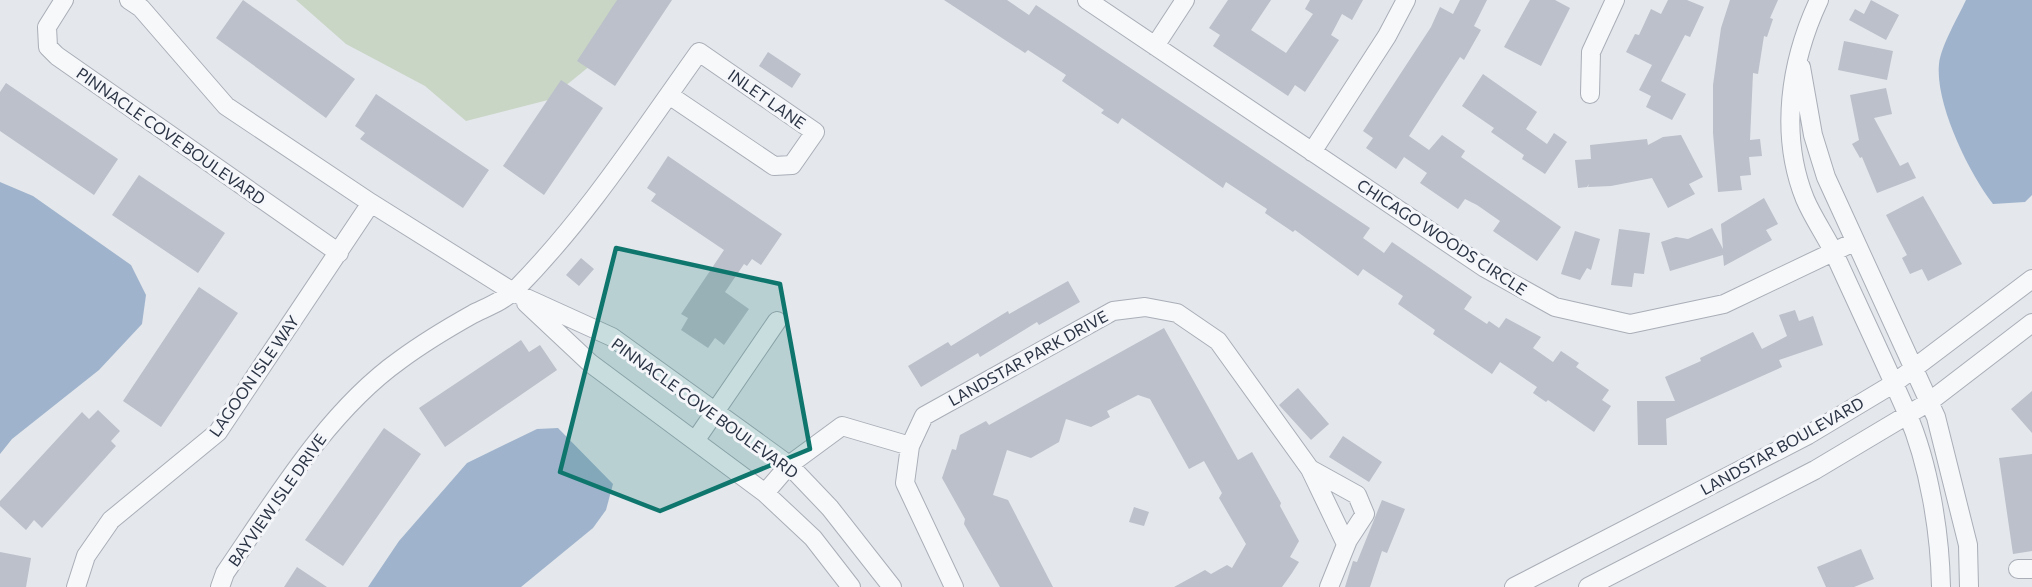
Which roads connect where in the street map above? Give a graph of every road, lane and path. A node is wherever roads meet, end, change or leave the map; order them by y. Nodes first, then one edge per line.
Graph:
1 (64, 0) edge
2 (129, 0) edge
3 (1087, 0) edge
4 (1185, 0) edge
5 (1406, 0) edge
6 (1615, 0) edge
7 (1819, 0) edge
8 (1155, 46) junction
9 (1799, 56) junction
10 (1590, 94) dead end
11 (669, 95) junction
12 (1312, 152) junction
13 (371, 203) junction
14 (1854, 242) junction
15 (1833, 251) junction
16 (339, 253) junction
17 (2032, 279) edge
18 (513, 291) junction
19 (777, 321) dead end
20 (2032, 322) edge
21 (1915, 369) junction
22 (1893, 384) junction
23 (1929, 402) junction
24 (716, 412) junction
25 (1908, 415) junction
26 (695, 441) junction
27 (910, 447) junction
28 (789, 465) junction
29 (1310, 469) junction
30 (765, 493) junction
31 (1346, 544) junction
32 (76, 587) edge
33 (220, 587) edge
34 (850, 587) edge
35 (892, 587) edge
36 (954, 587) edge
37 (1329, 587) edge
38 (1514, 587) edge
39 (1588, 587) edge
40 (1941, 587) edge
41 (1968, 587) edge

1 - 16 street, PINNACLE COVE BOULEVARD
2 - 13 street, PINNACLE COVE BOULEVARD
3 - 8 street, CHICAGO WOODS CIRCLE
4 - 8 street
5 - 12 street
6 - 10 street
7 - 9 street
8 - 12 street, CHICAGO WOODS CIRCLE
9 - 14 street
9 - 15 street
11 - 11 street, INLET LANE
11 - 18 street, INLET LANE
12 - 15 street, CHICAGO WOODS CIRCLE
13 - 16 street, LAGOON ISLE WAY
13 - 18 street, PINNACLE COVE BOULEVARD
14 - 15 street, CHICAGO WOODS CIRCLE
14 - 21 street
15 - 22 street
16 - 32 street, LAGOON ISLE WAY
17 - 21 street, LANDSTAR BOULEVARD
18 - 24 street, PINNACLE COVE BOULEVARD
18 - 26 street, PINNACLE COVE BOULEVARD
18 - 33 street, BAYVIEW ISLE DRIVE
19 - 24 street
20 - 23 street, LANDSTAR BOULEVARD
21 - 22 street, LANDSTAR BOULEVARD
21 - 23 street
22 - 25 street
22 - 38 street, LANDSTAR BOULEVARD
23 - 25 street, LANDSTAR BOULEVARD
23 - 41 street
24 - 26 street
24 - 28 street, PINNACLE COVE BOULEVARD
25 - 39 street, LANDSTAR BOULEVARD
25 - 40 street
26 - 30 street, PINNACLE COVE BOULEVARD
27 - 28 street
27 - 29 street, LANDSTAR PARK DRIVE
27 - 36 street, LANDSTAR PARK DRIVE
28 - 30 street
28 - 35 street, PINNACLE COVE BOULEVARD
29 - 31 street, LANDSTAR PARK DRIVE
29 - 31 street, LANDSTAR PARK DRIVE
30 - 34 street, PINNACLE COVE BOULEVARD
31 - 37 street, LANDSTAR PARK DRIVE

